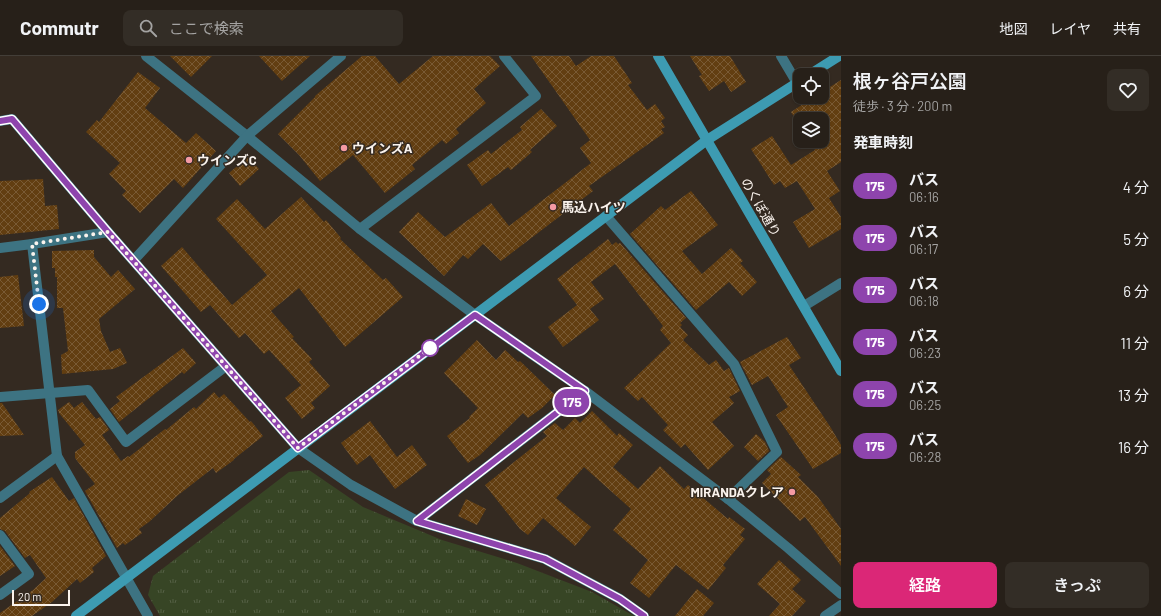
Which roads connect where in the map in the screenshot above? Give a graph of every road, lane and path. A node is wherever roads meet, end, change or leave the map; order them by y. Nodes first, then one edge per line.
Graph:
1 (146, 56) edge
2 (504, 56) edge
3 (658, 56) edge
4 (781, 56) edge
5 (839, 56) edge
6 (339, 57) edge
7 (820, 68) edge
8 (793, 73) edge
9 (793, 86) edge
10 (0, 121) edge
11 (247, 136) junction
12 (707, 140) junction
13 (606, 216) junction
14 (360, 229) junction
15 (108, 232) junction
16 (32, 244) junction
17 (0, 248) edge
18 (134, 260) junction
19 (841, 283) edge
20 (804, 306) junction
21 (475, 315) junction
22 (226, 366) junction
23 (841, 371) edge
24 (585, 391) junction
25 (50, 393) junction
26 (0, 397) edge
27 (298, 448) junction
28 (56, 456) junction
29 (0, 498) edge
30 (728, 499) junction
31 (417, 521) junction
32 (0, 535) edge
33 (126, 578) junction
34 (841, 594) edge
35 (0, 595) edge
36 (841, 605) edge
37 (76, 616) edge
38 (148, 616) edge
39 (644, 616) edge
40 (826, 616) edge

1 - 11 street
2 - 14 street
3 - 12 street, のくぼ通り
4 - 8 street
5 - 7 street
6 - 11 street
9 - 12 street
10 - 15 street
11 - 14 street
11 - 18 street
12 - 13 street
12 - 20 street, のくぼ通り
13 - 21 street
13 - 30 street
14 - 21 street
15 - 16 street
15 - 18 street
16 - 17 street
16 - 25 street
18 - 22 street
19 - 20 street
20 - 23 street, のくぼ通り
21 - 24 street
21 - 27 street
22 - 25 street
22 - 27 street
24 - 30 street
24 - 31 street
25 - 26 street
25 - 28 street
27 - 31 street
27 - 33 street
28 - 29 street
28 - 33 street
30 - 34 street
31 - 39 street
32 - 35 street
33 - 37 street
33 - 38 street
36 - 40 street

